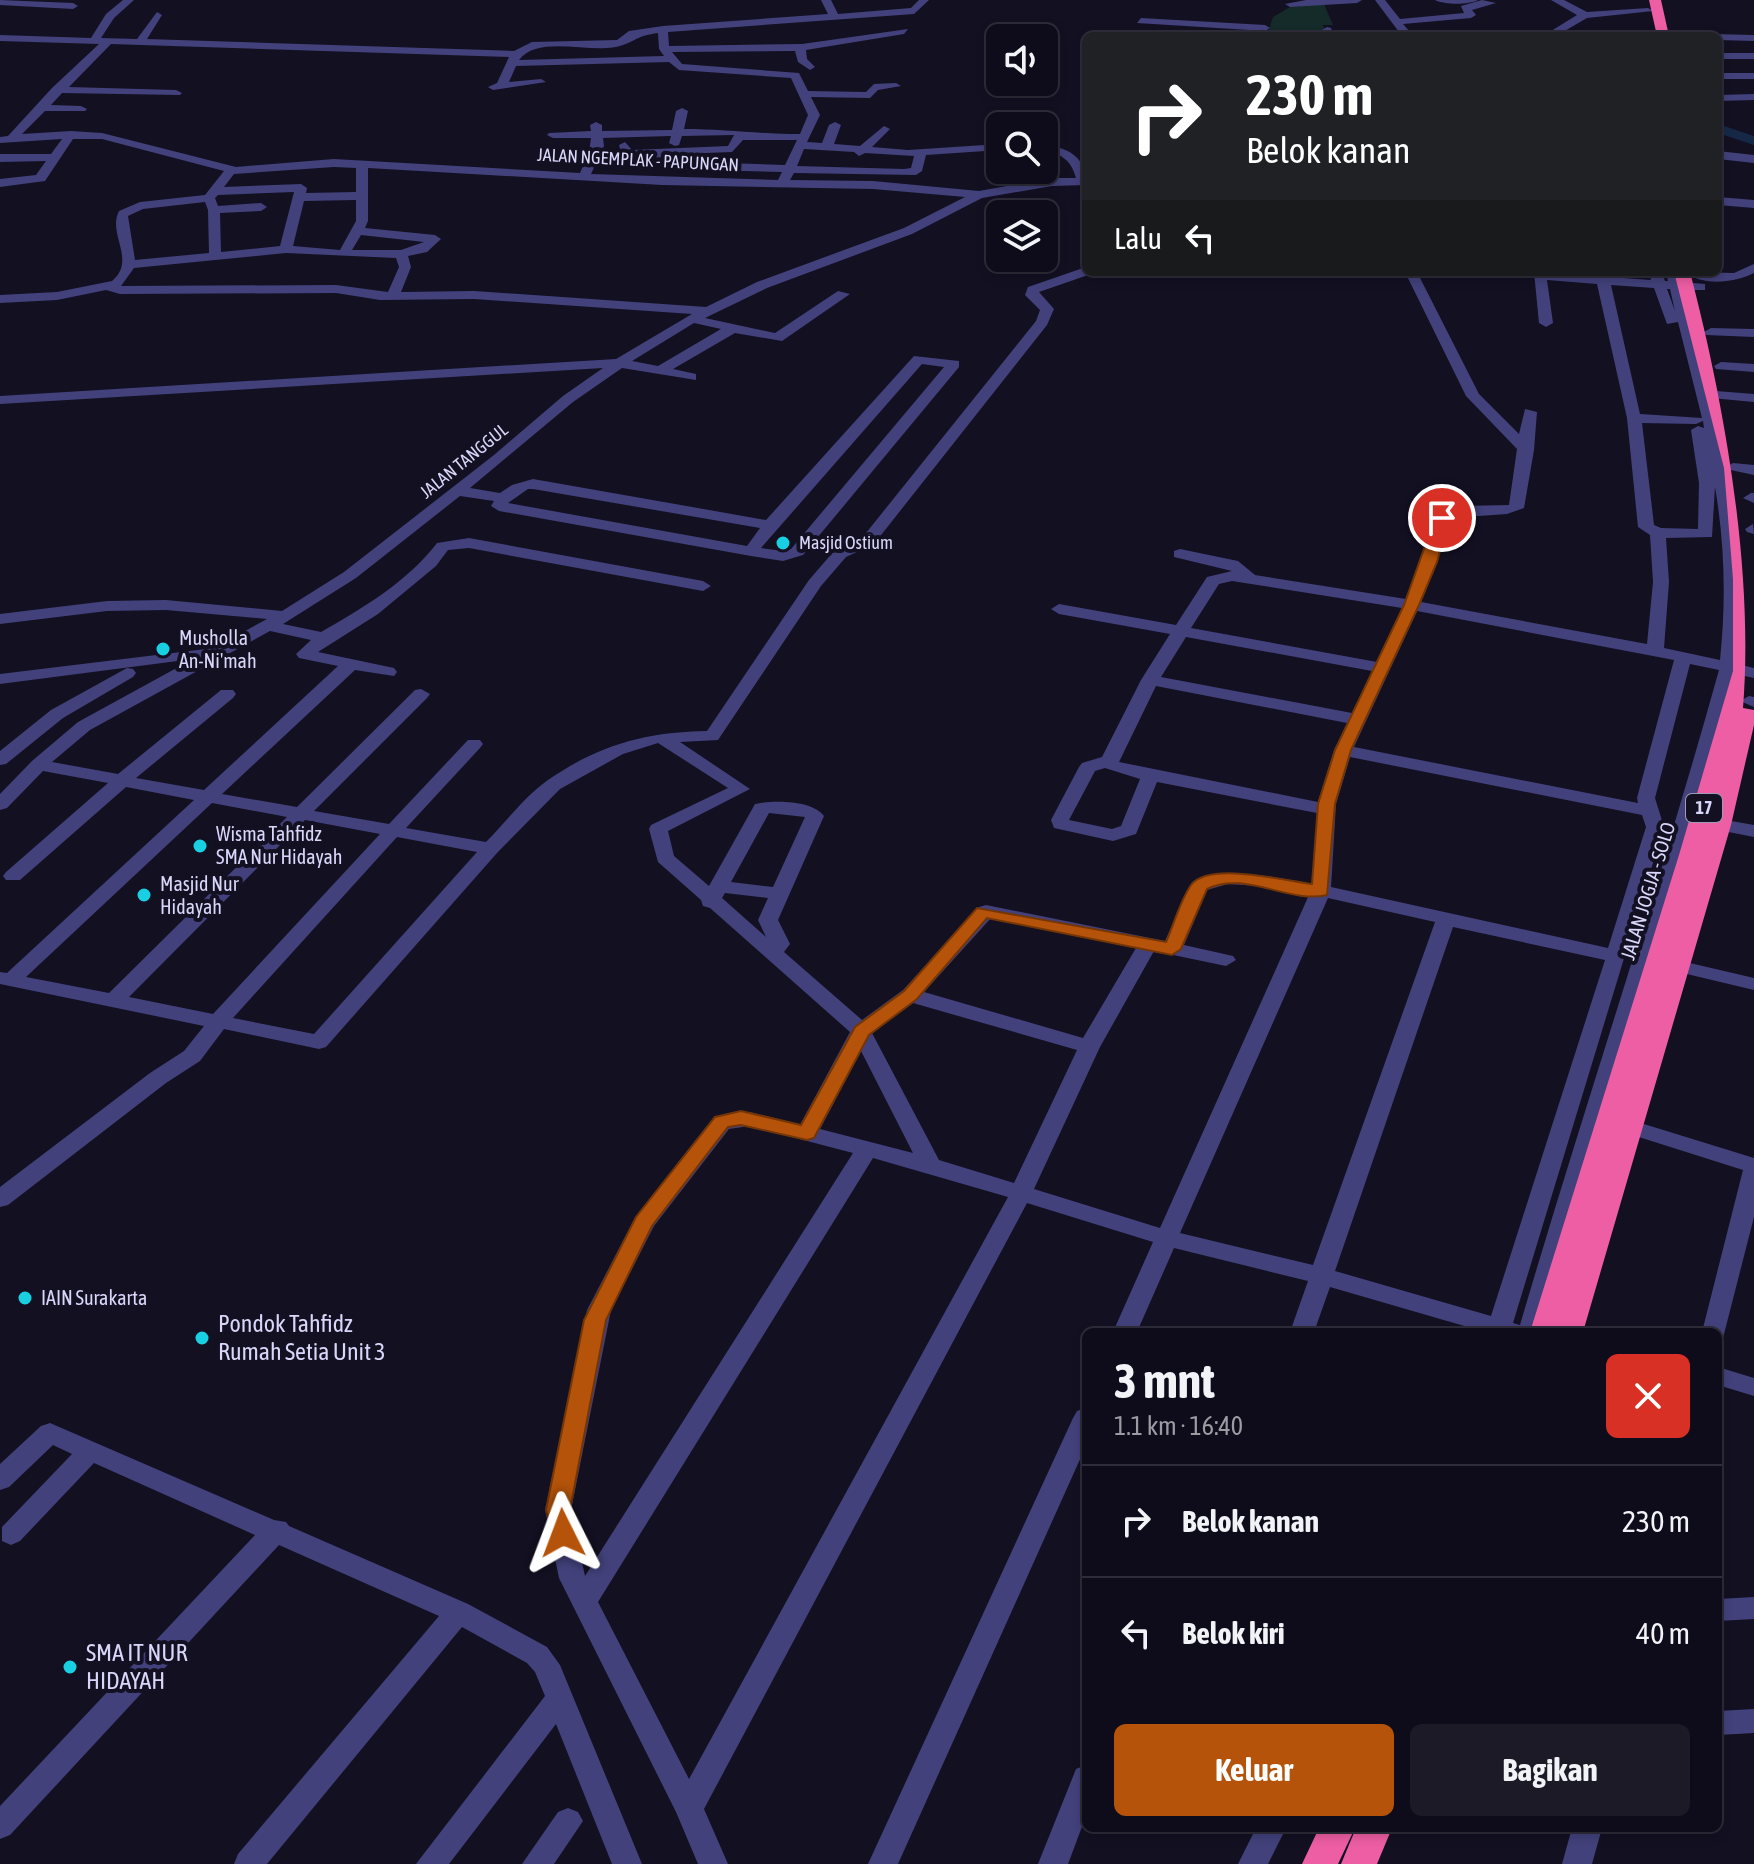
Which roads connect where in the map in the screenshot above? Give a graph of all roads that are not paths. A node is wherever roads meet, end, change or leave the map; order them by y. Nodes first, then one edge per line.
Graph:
1 (129, 0) edge
2 (826, 0) edge
3 (924, 0) edge
4 (1357, 0) edge
5 (1380, 0) edge
6 (1440, 0) edge
7 (1473, 0) edge
8 (1492, 0) edge
9 (1556, 0) edge
10 (18, 1) edge
11 (0, 2) edge
12 (1289, 2) edge
13 (1649, 4) edge
14 (78, 7) edge
15 (904, 12) junction
16 (157, 15) dead end
17 (1585, 15) junction
18 (834, 17) junction
19 (811, 20) junction
20 (1141, 21) dead end
21 (1397, 22) junction
22 (1535, 24) dead end
23 (663, 29) junction
24 (1561, 29) junction
25 (904, 31) junction
26 (1265, 32) edge
27 (1405, 32) edge
28 (1555, 32) edge
29 (1652, 32) edge
30 (1661, 32) edge
31 (920, 34) dead end
32 (1722, 37) edge
33 (0, 38) edge
34 (1754, 38) edge
35 (94, 41) junction
36 (108, 41) junction
37 (140, 42) junction
38 (586, 43) junction
39 (828, 44) junction
40 (800, 47) junction
41 (782, 48) junction
42 (668, 54) junction
43 (1754, 56) edge
44 (1722, 57) edge
45 (514, 58) junction
46 (786, 61) dead end
47 (584, 62) junction
48 (1722, 62) edge
49 (810, 67) dead end
50 (1722, 76) edge
51 (1732, 76) junction
52 (1754, 76) edge
53 (541, 82) dead end
54 (896, 86) dead end
55 (874, 87) junction
56 (859, 88) dead end
57 (56, 90) junction
58 (176, 93) dead end
59 (1754, 97) edge
60 (807, 98) junction
61 (1722, 98) edge
62 (39, 108) junction
63 (81, 109) dead end
64 (654, 121) dead end
65 (679, 122) junction
66 (835, 125) dead end
67 (597, 129) junction
68 (884, 129) dead end
69 (71, 134) junction
70 (553, 135) dead end
71 (739, 137) junction
72 (6, 139) edge
73 (802, 141) junction
74 (625, 145) dead end
75 (827, 146) junction
76 (861, 148) junction
77 (986, 148) edge
78 (1058, 151) edge
79 (921, 153) junction
80 (1722, 155) edge
81 (594, 156) junction
82 (58, 157) junction
83 (671, 157) junction
84 (0, 158) edge
85 (1754, 159) edge
86 (1082, 162) edge
87 (362, 165) junction
88 (260, 170) junction
89 (788, 170) junction
90 (230, 171) junction
91 (853, 172) junction
92 (534, 173) junction
93 (584, 176) junction
94 (884, 179) junction
95 (662, 181) junction
96 (1082, 181) edge
97 (0, 183) edge
98 (782, 185) junction
99 (255, 189) junction
100 (979, 195) junction
101 (363, 196) junction
102 (300, 197) junction
103 (213, 200) junction
104 (1722, 201) edge
105 (1754, 204) edge
106 (261, 207) dead end
107 (359, 231) junction
108 (286, 249) junction
109 (344, 254) junction
110 (401, 254) junction
111 (215, 256) junction
112 (128, 265) junction
113 (1754, 268) edge
114 (1082, 272) edge
115 (1413, 276) edge
116 (1540, 276) edge
117 (1571, 276) edge
118 (1602, 278) edge
119 (1680, 279) edge
120 (110, 287) junction
121 (843, 294) dead end
122 (393, 296) junction
123 (0, 299) edge
124 (707, 311) junction
125 (692, 319) junction
126 (1546, 323) dead end
127 (733, 328) junction
128 (1711, 332) junction
129 (1754, 333) edge
130 (652, 343) junction
131 (693, 352) junction
132 (619, 363) junction
133 (1721, 366) junction
134 (1754, 368) edge
135 (660, 371) junction
136 (691, 377) dead end
137 (1722, 396) junction
138 (1754, 398) edge
139 (0, 400) edge
140 (1530, 412) dead end
141 (1634, 418) junction
142 (1696, 420) junction
143 (861, 423) junction
144 (900, 430) junction
145 (1527, 450) junction
146 (1744, 469) edge
147 (841, 472) junction
148 (459, 491) junction
149 (502, 498) junction
150 (1752, 498) edge
151 (660, 507) junction
152 (770, 525) junction
153 (637, 531) junction
154 (1658, 533) junction
155 (1746, 534) edge
156 (1706, 535) junction
157 (751, 551) junction
158 (1180, 554) dead end
159 (1246, 578) junction
160 (703, 586) dead end
161 (1412, 605) junction
162 (1059, 609) dead end
163 (285, 616) junction
164 (0, 619) edge
165 (267, 625) junction
166 (1179, 631) junction
167 (323, 638) junction
168 (223, 650) junction
169 (1655, 650) junction
170 (1683, 657) junction
171 (352, 663) junction
172 (1384, 668) junction
173 (388, 672) dead end
174 (127, 673) dead end
175 (0, 679) edge
176 (1150, 680) junction
177 (1747, 683) edge
178 (227, 694) dead end
179 (421, 694) dead end
180 (1356, 719) junction
181 (660, 737) junction
182 (474, 744) dead end
183 (1343, 750) junction
184 (0, 760) edge
185 (1109, 761) junction
186 (38, 765) junction
187 (1150, 776) junction
188 (120, 783) junction
189 (209, 798) junction
190 (0, 804) edge
191 (1326, 809) junction
192 (1651, 811) junction
193 (299, 815) junction
194 (1702, 823) junction
195 (1754, 831) edge
196 (392, 832) junction
197 (490, 849) junction
198 (13, 876) dead end
199 (1321, 891) junction
200 (715, 894) junction
201 (779, 894) junction
202 (1446, 919) junction
203 (1148, 944) junction
204 (1172, 949) junction
205 (771, 954) junction
206 (1616, 956) junction
207 (1226, 960) dead end
208 (1677, 966) junction
209 (5, 979) edge
210 (1754, 984) edge
211 (910, 995) junction
212 (113, 1001) junction
213 (219, 1021) junction
214 (861, 1031) junction
215 (1089, 1047) junction
216 (1631, 1127) junction
217 (807, 1133) junction
218 (867, 1149) junction
219 (930, 1165) junction
220 (1754, 1168) edge
221 (1020, 1195) junction
222 (0, 1199) edge
223 (1166, 1238) junction
224 (1322, 1276) junction
225 (1548, 1296) junction
226 (1127, 1328) edge
227 (1303, 1328) edge
228 (1497, 1328) edge
229 (1505, 1328) edge
230 (1532, 1328) edge
231 (1564, 1328) edge
232 (1566, 1328) edge
233 (1715, 1328) edge
234 (1722, 1377) edge
235 (1754, 1387) edge
236 (1082, 1427) edge
237 (91, 1450) junction
238 (0, 1480) edge
239 (277, 1529) junction
240 (11, 1534) dead end
241 (584, 1601) junction
242 (1754, 1608) edge
243 (1722, 1610) edge
244 (458, 1612) junction
245 (559, 1699) junction
246 (1754, 1721) edge
247 (1722, 1723) edge
248 (1082, 1788) edge
249 (689, 1808) junction
250 (568, 1821) dead end
251 (0, 1826) edge
252 (1269, 1832) edge
253 (1372, 1832) edge
254 (1586, 1832) edge
255 (249, 1864) edge
256 (431, 1864) edge
257 (537, 1864) edge
258 (627, 1864) edge
259 (713, 1864) edge
260 (883, 1864) edge
261 (1053, 1864) edge
262 (1253, 1864) edge
263 (1359, 1864) edge
264 (1577, 1864) edge

1 - 35 street
2 - 18 street
3 - 15 street
4 - 12 street
5 - 21 street
6 - 7 street
8 - 21 street
9 - 17 street
10 - 11 street
10 - 14 street
12 - 26 street
13 - 17 street
13 - 29 highway
13 - 30 highway
15 - 18 street
15 - 25 street
16 - 37 street
17 - 24 street
18 - 19 street
19 - 23 street
19 - 39 street
20 - 26 street
21 - 27 street
22 - 24 street
23 - 38 street
23 - 42 street
24 - 28 street
25 - 31 street
25 - 39 street
32 - 34 street
33 - 35 street
35 - 36 street
36 - 37 street
36 - 57 street
37 - 45 street
38 - 45 street
38 - 47 street
39 - 40 street
40 - 41 street
40 - 49 street
41 - 42 street
41 - 46 street
42 - 47 street
42 - 60 street
43 - 44 street
45 - 47 street
45 - 53 street
48 - 51 street
50 - 51 street
51 - 52 street
54 - 55 street
55 - 56 street
55 - 60 street
57 - 58 street
57 - 62 street
59 - 61 street
60 - 73 street
62 - 63 street
62 - 72 street
64 - 65 street
65 - 67 street
65 - 71 street
65 - 83 street
66 - 75 street
67 - 70 street
67 - 81 street
68 - 76 street
69 - 72 street, JALAN NGEMPLAK - PAPUNGAN
69 - 82 street
69 - 90 street, JALAN NGEMPLAK - PAPUNGAN
71 - 73 street
71 - 83 street
73 - 75 street
73 - 89 street
74 - 83 street
75 - 76 street
76 - 79 street
76 - 91 street
77 - 79 street
78 - 86 street
79 - 94 street
80 - 85 street
81 - 92 street
81 - 93 street
82 - 84 street
82 - 97 street
83 - 89 street
83 - 95 street
87 - 88 street, JALAN NGEMPLAK - PAPUNGAN
87 - 92 street, JALAN NGEMPLAK - PAPUNGAN
87 - 101 street
88 - 90 street, JALAN NGEMPLAK - PAPUNGAN
88 - 99 street
89 - 91 street
89 - 98 street
90 - 103 street
91 - 94 street
92 - 93 street, JALAN NGEMPLAK - PAPUNGAN
93 - 95 street, JALAN NGEMPLAK - PAPUNGAN
94 - 98 street, JALAN NGEMPLAK - PAPUNGAN
94 - 100 street, JALAN NGEMPLAK - PAPUNGAN
95 - 98 street, JALAN NGEMPLAK - PAPUNGAN
96 - 100 street, JALAN NGEMPLAK - PAPUNGAN
99 - 102 street
99 - 103 street
100 - 124 street, JALAN TANGGUL
101 - 102 street
101 - 107 street
102 - 108 street
103 - 106 street
103 - 111 street
103 - 112 street
104 - 105 street
107 - 109 street
107 - 110 street
108 - 109 street
108 - 111 street
109 - 110 street
110 - 122 street
111 - 112 street
112 - 120 street
113 - 119 street
114 - 181 street
115 - 145 street
116 - 126 street
117 - 118 street
118 - 119 street
118 - 141 street
119 - 128 highway, JALAN JOGJA - SOLO / 17
119 - 137 highway, JALAN JOGJA - SOLO / 17
119 - 142 street
119 - 155 street
120 - 122 street
120 - 123 street
121 - 127 street
122 - 124 street
124 - 125 street, JALAN TANGGUL
125 - 127 street
125 - 130 street, JALAN TANGGUL
127 - 131 street
128 - 129 street
128 - 133 highway, JALAN JOGJA - SOLO / 17
130 - 131 street
130 - 132 street, JALAN TANGGUL
131 - 135 street
132 - 135 street
132 - 139 street
132 - 148 street, JALAN TANGGUL
133 - 134 street
133 - 137 highway, JALAN JOGJA - SOLO / 17
135 - 136 street
137 - 138 street
137 - 146 highway, JALAN JOGJA - SOLO / 17
140 - 145 street
141 - 142 street
141 - 154 street
142 - 156 street
143 - 144 street
143 - 144 street
143 - 147 street
144 - 147 street
145 - 161 street
146 - 150 highway, JALAN JOGJA - SOLO / 17
146 - 155 highway, JALAN JOGJA - SOLO / 17
147 - 152 street
147 - 157 street
148 - 149 street
148 - 163 street, JALAN TANGGUL
149 - 151 street
149 - 153 street
150 - 155 highway, JALAN JOGJA - SOLO / 17
151 - 152 street
151 - 153 street
152 - 157 street
153 - 157 street
154 - 156 street
154 - 169 street
155 - 156 street
155 - 177 highway, JALAN JOGJA - SOLO / 17
158 - 159 street
159 - 161 street
159 - 166 street
160 - 167 street
161 - 169 street
161 - 172 street
162 - 166 street
163 - 164 street
163 - 165 street, JALAN TANGGUL
165 - 167 street
165 - 168 street, JALAN TANGGUL
166 - 172 street
166 - 176 street
167 - 171 street
168 - 175 street
168 - 186 street, JALAN TANGGUL
169 - 170 street
170 - 177 street
170 - 192 street
171 - 173 street
171 - 189 street
172 - 180 street
174 - 184 street
176 - 180 street
176 - 185 street
177 - 194 highway, JALAN JOGJA - SOLO / 17
177 - 194 street
178 - 188 street
179 - 193 street
180 - 183 street
181 - 197 street
181 - 200 street
182 - 196 street
183 - 191 street
183 - 192 street
185 - 187 street
185 - 187 street
186 - 188 street
186 - 190 street, JALAN TANGGUL
187 - 191 street
188 - 189 street
188 - 198 street
189 - 193 street
189 - 209 street
191 - 199 street
192 - 206 street
193 - 196 street
193 - 212 street
194 - 195 street
194 - 208 highway, JALAN JOGJA - SOLO / 17
194 - 225 highway, JALAN JOGJA - SOLO / 17
196 - 197 street
196 - 213 street
197 - 213 street
199 - 202 street
199 - 204 street
199 - 223 street
200 - 201 street
200 - 201 street
200 - 205 street
201 - 205 street
202 - 206 street
202 - 224 street
203 - 204 street
203 - 211 street
203 - 215 street
204 - 207 street
205 - 214 street
206 - 229 street
208 - 210 street
208 - 216 highway, JALAN JOGJA - SOLO / 17
209 - 212 street
211 - 214 street
211 - 215 street
212 - 213 street
213 - 222 street
214 - 217 street
214 - 219 street
215 - 221 street
216 - 220 street
216 - 232 highway, JALAN JOGJA - SOLO / 17
217 - 218 street
217 - 241 street
218 - 219 street
218 - 241 street
219 - 221 street
220 - 233 street
221 - 223 street
221 - 249 street
223 - 224 street
223 - 226 street
224 - 227 street
224 - 228 street
225 - 230 street
225 - 231 highway, JALAN JOGJA - SOLO / 17
234 - 235 street
236 - 260 street
237 - 238 street
237 - 239 street
237 - 240 street
239 - 244 street
239 - 251 street
241 - 249 street
242 - 243 street
244 - 245 street
244 - 255 street
245 - 256 street
245 - 258 street
246 - 247 street
248 - 261 street
249 - 259 street
250 - 257 street
252 - 262 street
253 - 263 highway
254 - 264 street

